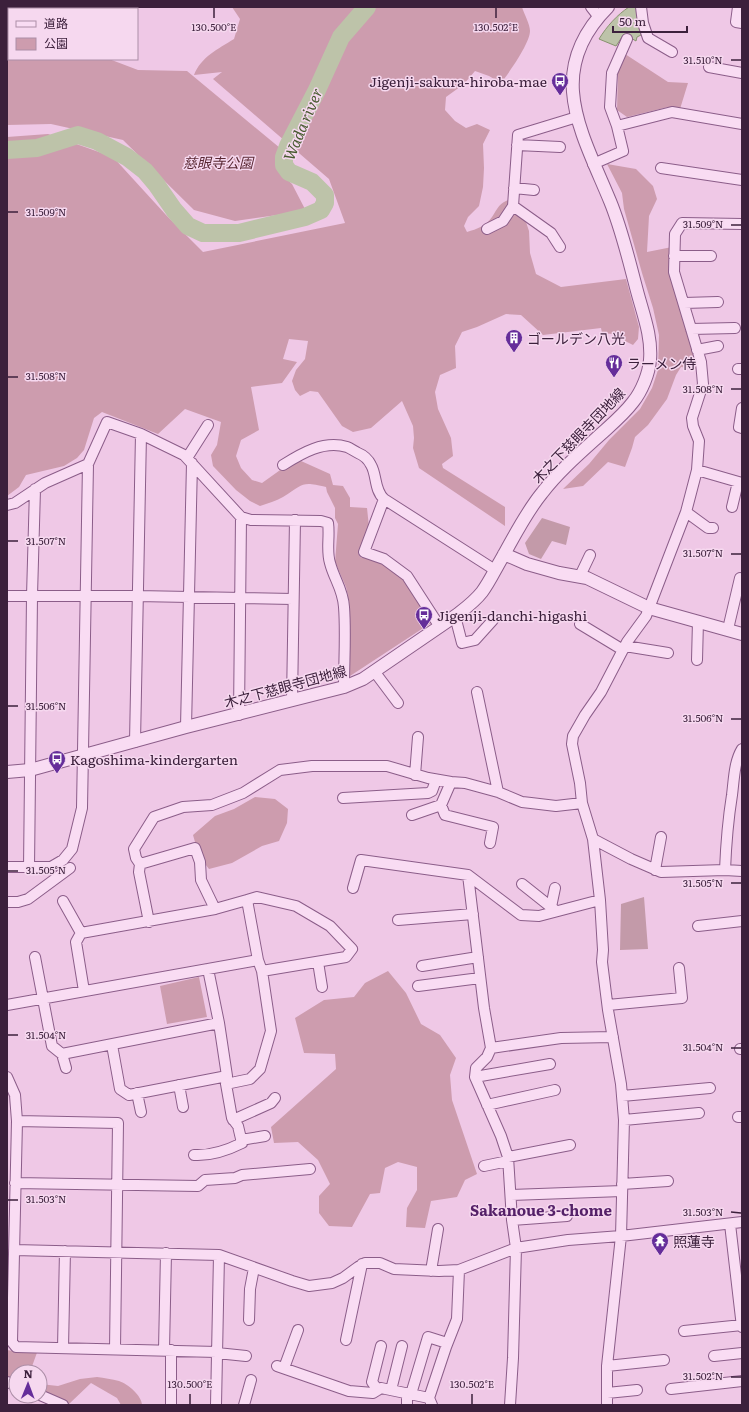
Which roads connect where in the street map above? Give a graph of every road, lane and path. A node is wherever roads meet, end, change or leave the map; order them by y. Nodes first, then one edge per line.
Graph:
1 (608, 7) edge
2 (641, 7) edge
3 (738, 7) edge
4 (595, 12) edge
5 (742, 23) edge
6 (627, 39) dead end
7 (672, 52) dead end
8 (709, 67) dead end
9 (742, 73) edge
10 (577, 117) junction
11 (742, 124) edge
12 (617, 126) junction
13 (517, 145) junction
14 (560, 148) dead end
15 (593, 164) junction
16 (661, 168) dead end
17 (742, 180) edge
18 (514, 188) junction
19 (534, 190) dead end
20 (513, 206) junction
21 (742, 224) edge
22 (487, 229) dead end
23 (560, 247) dead end
24 (674, 256) junction
25 (711, 256) dead end
26 (718, 302) dead end
27 (684, 303) junction
28 (735, 328) dead end
29 (692, 329) junction
30 (718, 346) dead end
31 (697, 350) junction
32 (742, 408) edge
33 (208, 425) dead end
34 (742, 428) edge
35 (141, 434) junction
36 (190, 460) junction
37 (88, 464) junction
38 (283, 465) dead end
39 (698, 470) junction
40 (740, 482) edge
41 (35, 489) junction
42 (384, 499) junction
43 (7, 505) edge
44 (732, 507) dead end
45 (686, 512) junction
46 (241, 517) junction
47 (295, 520) junction
48 (713, 528) dead end
49 (504, 554) junction
50 (590, 555) dead end
51 (495, 570) junction
52 (580, 576) junction
53 (740, 578) dead end
54 (7, 596) edge
55 (32, 596) junction
56 (85, 596) junction
57 (137, 596) junction
58 (188, 598) junction
59 (240, 598) junction
60 (293, 599) junction
61 (649, 608) junction
62 (455, 616) junction
63 (493, 620) dead end
64 (698, 621) junction
65 (580, 624) dead end
66 (440, 626) junction
67 (728, 629) junction
68 (742, 634) edge
69 (624, 648) junction
70 (668, 653) dead end
71 (697, 660) dead end
72 (374, 671) junction
73 (344, 687) junction
74 (477, 692) dead end
75 (292, 700) junction
76 (398, 702) dead end
77 (239, 714) junction
78 (186, 727) junction
79 (418, 737) dead end
80 (134, 742) junction
81 (742, 749) edge
82 (84, 756) junction
83 (30, 770) junction
84 (7, 772) edge
85 (415, 775) junction
86 (436, 780) junction
87 (451, 782) junction
88 (498, 792) junction
89 (342, 798) dead end
90 (582, 803) junction
91 (441, 805) junction
92 (412, 815) dead end
93 (661, 837) dead end
94 (593, 839) junction
95 (490, 843) dead end
96 (140, 864) junction
97 (7, 867) edge
98 (29, 868) junction
99 (70, 868) dead end
100 (655, 870) junction
101 (725, 870) junction
102 (742, 871) edge
103 (468, 875) junction
104 (522, 884) dead end
105 (353, 888) dead end
106 (555, 888) dead end
107 (247, 900) junction
108 (600, 900) junction
109 (63, 901) dead end
110 (7, 902) edge
111 (215, 909) junction
112 (553, 909) junction
113 (472, 914) junction
114 (398, 920) dead end
115 (742, 921) edge
116 (149, 922) junction
117 (698, 926) dead end
118 (81, 933) junction
119 (35, 957) dead end
120 (478, 957) junction
121 (258, 960) junction
122 (318, 962) junction
123 (422, 966) dead end
124 (679, 968) dead end
125 (208, 969) junction
126 (262, 971) junction
127 (480, 978) junction
128 (418, 986) dead end
129 (322, 987) dead end
130 (84, 991) junction
131 (42, 999) junction
132 (7, 1005) edge
133 (608, 1005) junction
134 (219, 1023) junction
135 (612, 1037) junction
136 (112, 1045) junction
137 (491, 1048) junction
138 (62, 1054) junction
139 (550, 1064) dead end
140 (66, 1068) dead end
141 (7, 1077) edge
142 (475, 1078) junction
143 (226, 1080) junction
144 (179, 1085) junction
145 (710, 1088) dead end
146 (555, 1090) dead end
147 (137, 1093) junction
148 (622, 1096) junction
149 (275, 1098) dead end
150 (11, 1102) edge
151 (487, 1105) junction
152 (183, 1108) dead end
153 (141, 1112) dead end
154 (700, 1113) dead end
155 (233, 1120) junction
156 (624, 1120) junction
157 (17, 1121) junction
158 (265, 1136) dead end
159 (241, 1140) junction
160 (570, 1145) dead end
161 (194, 1155) dead end
162 (508, 1159) junction
163 (484, 1166) dead end
164 (310, 1169) dead end
165 (668, 1181) dead end
166 (15, 1183) junction
167 (116, 1185) junction
168 (622, 1187) junction
169 (511, 1195) junction
170 (567, 1216) dead end
171 (512, 1220) junction
172 (742, 1222) edge
173 (730, 1224) junction
174 (438, 1229) dead end
175 (621, 1236) junction
176 (516, 1248) junction
177 (14, 1250) junction
178 (65, 1251) junction
179 (115, 1252) junction
180 (166, 1253) junction
181 (219, 1255) junction
182 (362, 1264) junction
183 (254, 1268) junction
184 (459, 1270) junction
185 (431, 1271) junction
186 (249, 1320) dead end
187 (742, 1321) edge
188 (298, 1330) dead end
189 (684, 1331) dead end
190 (346, 1340) dead end
191 (447, 1342) junction
192 (381, 1346) dead end
193 (402, 1346) dead end
194 (63, 1348) junction
195 (115, 1349) junction
196 (168, 1350) junction
197 (217, 1353) junction
198 (742, 1353) edge
199 (246, 1356) dead end
200 (714, 1356) dead end
201 (664, 1360) dead end
202 (606, 1366) junction
203 (251, 1380) dead end
204 (742, 1381) edge
205 (671, 1389) dead end
206 (378, 1390) junction
207 (391, 1390) junction
208 (637, 1390) dead end
209 (409, 1393) junction
210 (607, 1393) junction
211 (48, 1398) edge
212 (431, 1402) edge
213 (63, 1405) edge
214 (171, 1405) edge
215 (216, 1405) edge
216 (244, 1405) edge
217 (407, 1405) edge
218 (510, 1405) edge
219 (607, 1405) edge

1 - 4 street, 木之下慈眼寺団地線
2 - 7 street
3 - 5 street
4 - 10 street, 木之下慈眼寺団地線
6 - 12 street
8 - 9 street
10 - 13 street
10 - 15 street, 木之下慈眼寺団地線
11 - 12 street
12 - 15 street
13 - 14 street
13 - 18 street
15 - 49 street, 木之下慈眼寺団地線
16 - 17 street
18 - 19 street
18 - 20 street
20 - 22 street
20 - 23 street
21 - 24 street
24 - 25 street
24 - 27 street
26 - 27 street
27 - 29 street
28 - 29 street
29 - 31 street
30 - 31 street
31 - 39 street
32 - 34 street
33 - 36 street
35 - 36 street
35 - 37 street
35 - 57 street
36 - 46 street
36 - 58 street
37 - 41 street
37 - 56 street
38 - 42 street
39 - 40 street
39 - 45 street
40 - 44 street
41 - 43 street
41 - 55 street
42 - 51 street
42 - 66 street
45 - 48 street
45 - 61 street
46 - 47 street
46 - 59 street
47 - 60 street
47 - 73 street
49 - 51 street, 木之下慈眼寺団地線
49 - 52 street
50 - 52 street
51 - 62 street, 木之下慈眼寺団地線
52 - 61 street
53 - 67 street
54 - 55 street
55 - 56 street
55 - 83 street
56 - 57 street
56 - 82 street
57 - 58 street
57 - 80 street
58 - 59 street
58 - 78 street
59 - 60 street
59 - 77 street
60 - 75 street
61 - 64 street
61 - 69 street
62 - 63 street
62 - 66 street, 木之下慈眼寺団地線
64 - 67 street
64 - 71 street
65 - 69 street
66 - 72 street, 木之下慈眼寺団地線
67 - 68 street
69 - 70 street
69 - 90 street
72 - 73 street, 木之下慈眼寺団地線
72 - 76 street
73 - 75 street, 木之下慈眼寺団地線
74 - 88 street
75 - 77 street, 木之下慈眼寺団地線
77 - 78 street, 木之下慈眼寺団地線
78 - 80 street, 木之下慈眼寺団地線
79 - 85 street
80 - 82 street, 木之下慈眼寺団地線
81 - 101 street
82 - 83 street, 木之下慈眼寺団地線
82 - 98 street
83 - 84 street, 木之下慈眼寺団地線
83 - 98 street
85 - 86 street
85 - 96 street
86 - 87 street
86 - 89 street
87 - 88 street
87 - 91 street
88 - 90 street
90 - 94 street
91 - 92 street
91 - 95 street
93 - 100 street
94 - 100 street
94 - 108 street
96 - 111 street
96 - 116 street
97 - 98 street
99 - 110 street
100 - 101 street
101 - 102 street
103 - 105 street
103 - 112 street
103 - 113 street
104 - 112 street
106 - 112 street
107 - 111 street
107 - 121 street
107 - 122 street
108 - 112 street
108 - 133 street
109 - 118 street
111 - 116 street
113 - 114 street
113 - 120 street
115 - 117 street
116 - 118 street
118 - 130 street
119 - 131 street
120 - 123 street
120 - 127 street
121 - 125 street
121 - 126 street
122 - 126 street
122 - 129 street
124 - 133 street
125 - 130 street
125 - 134 street
126 - 143 street
127 - 128 street
127 - 137 street
130 - 131 street
131 - 132 street
131 - 138 street
133 - 135 street
134 - 136 street
134 - 143 street
135 - 137 street
135 - 148 street
136 - 138 street
136 - 147 street
137 - 142 street
138 - 140 street
139 - 142 street
141 - 150 street
142 - 151 street
143 - 144 street
143 - 155 street
144 - 147 street
144 - 152 street
145 - 148 street
146 - 151 street
147 - 153 street
148 - 156 street
149 - 155 street
150 - 157 street
151 - 162 street
154 - 156 street
155 - 159 street
156 - 168 street
157 - 166 street
157 - 167 street
158 - 159 street
159 - 161 street
160 - 162 street
162 - 163 street
162 - 169 street
164 - 167 street
165 - 168 street
166 - 167 street
166 - 177 street
167 - 179 street
168 - 169 street
168 - 175 street
169 - 171 street
170 - 171 street
171 - 176 street
172 - 173 street
173 - 175 street
173 - 187 street
174 - 185 street
175 - 176 street
175 - 202 street
176 - 184 street
176 - 218 street
177 - 178 street
177 - 194 street
178 - 179 street
178 - 194 street
179 - 180 street
179 - 195 street
180 - 181 street
180 - 196 street
181 - 183 street
181 - 197 street
182 - 183 street
182 - 185 street
182 - 190 street
183 - 186 street
184 - 185 street
184 - 191 street
187 - 189 street
188 - 206 street
191 - 209 street
191 - 212 street
192 - 206 street
193 - 207 street
194 - 195 street
195 - 196 street
196 - 197 street
196 - 214 street
197 - 199 street
197 - 215 street
198 - 200 street
201 - 202 street
202 - 210 street
203 - 216 street
204 - 205 street
206 - 207 street
207 - 209 street
208 - 210 street
209 - 212 street
209 - 217 street
210 - 219 street
211 - 213 street

